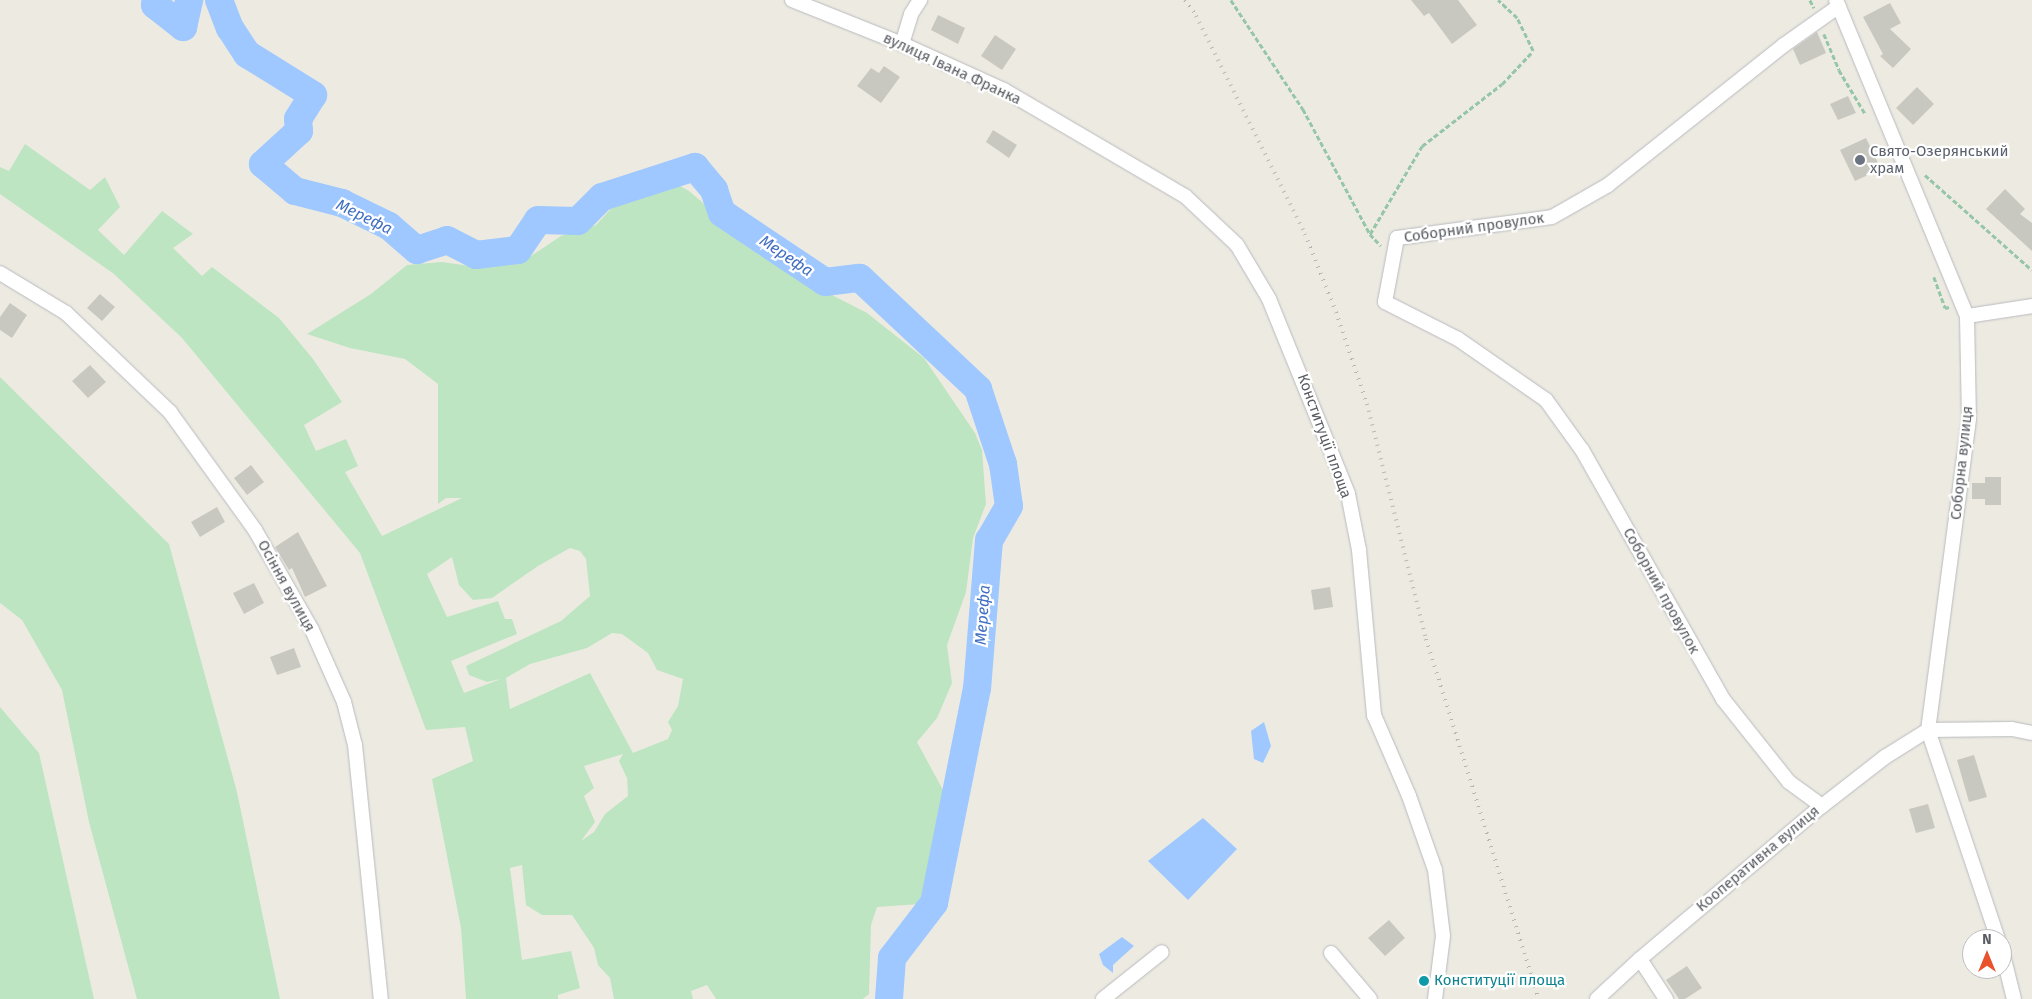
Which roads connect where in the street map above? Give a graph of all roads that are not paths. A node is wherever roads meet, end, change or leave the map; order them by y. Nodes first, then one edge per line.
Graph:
1 (792, 0) edge
2 (920, 0) edge
3 (1837, 3) edge
4 (902, 44) junction
5 (1185, 196) joint
6 (0, 273) edge
7 (2032, 306) edge
8 (1965, 310) junction
9 (1928, 730) junction
10 (2032, 733) edge
11 (1822, 806) junction
12 (1995, 929) edge
13 (1162, 952) dead end
14 (1331, 953) dead end
15 (1640, 959) junction
16 (2009, 979) edge
17 (381, 999) edge
18 (1103, 999) edge
19 (1370, 999) edge
20 (1435, 999) edge
21 (1597, 999) edge
22 (1666, 999) edge
23 (2014, 999) edge

1 - 4 street, вулиця Івана Франка
2 - 4 street
3 - 8 street, Соборна вулиця
3 - 11 street, Соборний провулок
4 - 5 street, вулиця Івана Франка
5 - 20 street, Конституції площа
6 - 17 street, Осіння вулиця
7 - 8 street
8 - 9 street, Соборна вулиця
9 - 10 street
9 - 11 street, Кооперативна вулиця
9 - 12 street, Соборна вулиця
11 - 15 street, Кооперативна вулиця
13 - 18 street
14 - 19 street
15 - 21 street, Кооперативна вулиця
15 - 22 street
16 - 23 street

